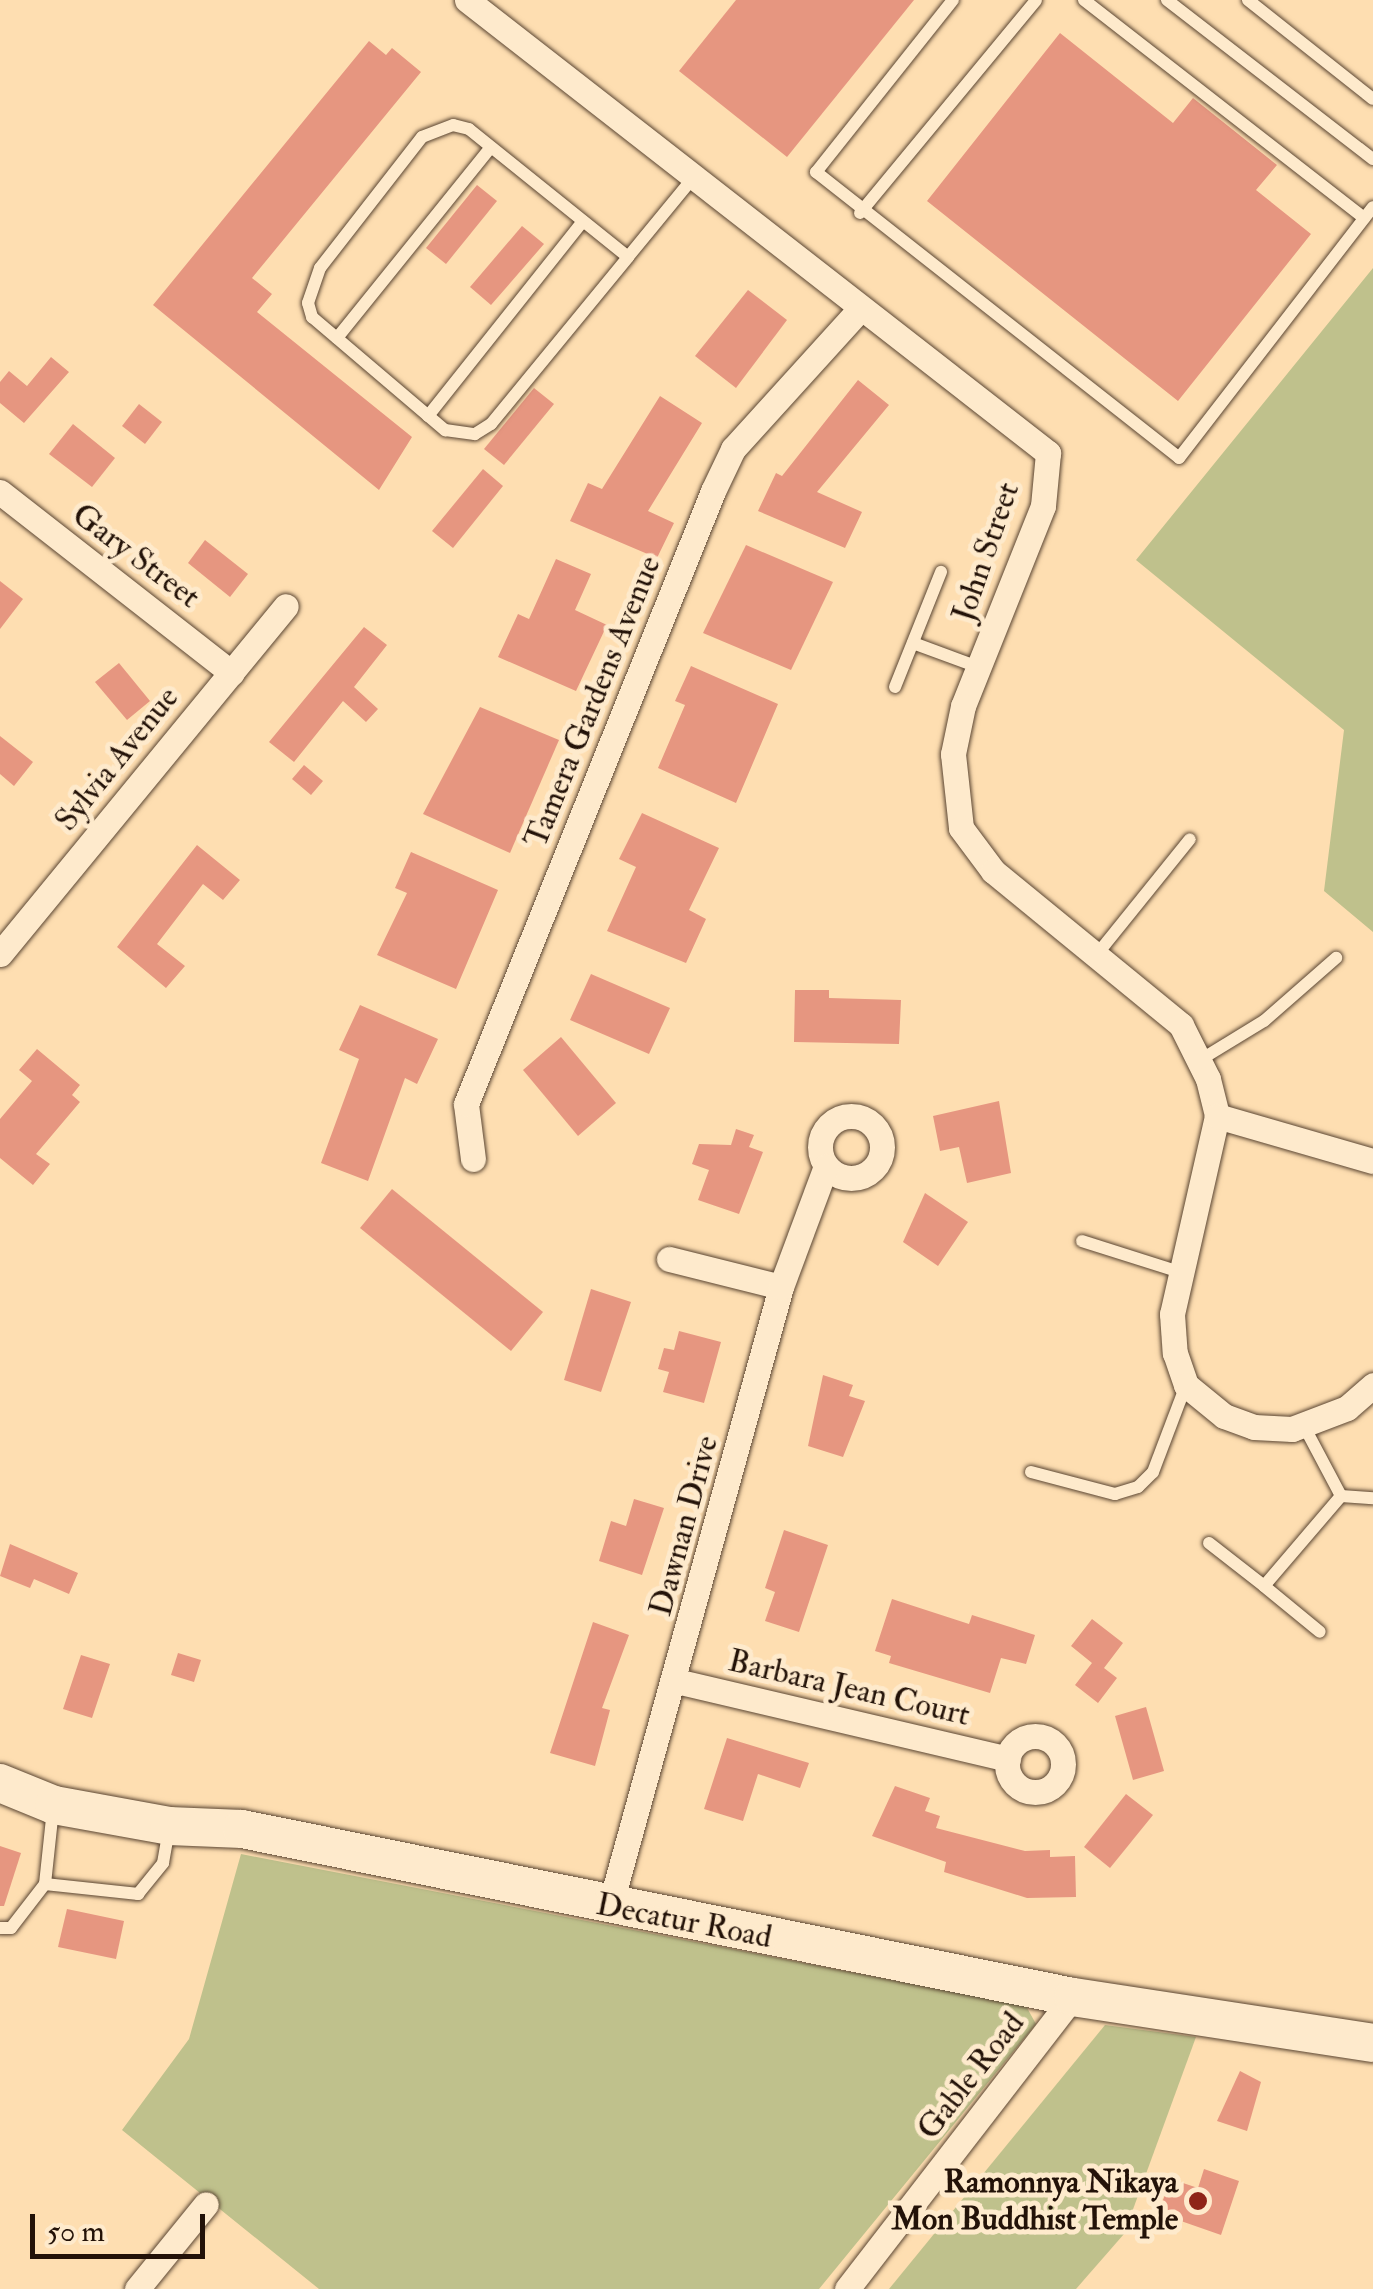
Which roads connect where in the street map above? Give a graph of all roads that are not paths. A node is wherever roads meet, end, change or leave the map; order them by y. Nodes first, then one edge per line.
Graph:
1 (467, 0) edge
2 (953, 0) edge
3 (1036, 0) edge
4 (1084, 0) edge
5 (1167, 0) edge
6 (1248, 0) edge
7 (1373, 99) edge
8 (491, 147) junction
9 (1373, 160) edge
10 (692, 179) junction
11 (1369, 212) edge
12 (860, 213) junction
13 (583, 221) junction
14 (628, 257) junction
15 (859, 310) junction
16 (337, 338) junction
17 (428, 416) junction
18 (0, 492) edge
19 (941, 572) dead end
20 (286, 606) dead end
21 (914, 644) junction
22 (978, 667) junction
23 (232, 672) junction
24 (896, 687) dead end
25 (1190, 839) dead end
26 (1098, 953) junction
27 (0, 954) edge
28 (1336, 958) dead end
29 (1200, 1060) junction
30 (1217, 1116) junction
31 (472, 1158) dead end
32 (1373, 1161) edge
33 (826, 1166) dead end
34 (1082, 1241) dead end
35 (670, 1258) dead end
36 (1183, 1274) junction
37 (781, 1288) junction
38 (1186, 1384) junction
39 (1373, 1386) edge
40 (1305, 1428) junction
41 (1031, 1472) dead end
42 (1340, 1496) junction
43 (1373, 1498) edge
44 (1209, 1542) dead end
45 (1264, 1586) junction
46 (1320, 1632) dead end
47 (676, 1681) junction
48 (1008, 1759) dead end
49 (0, 1783) edge
50 (54, 1805) junction
51 (169, 1826) junction
52 (45, 1884) junction
53 (610, 1906) junction
54 (0, 1928) edge
55 (1073, 1997) junction
56 (1373, 2042) edge
57 (206, 2204) dead end
58 (137, 2289) edge
59 (847, 2289) edge

1 - 10 street, John Street
2 - 12 lane
3 - 12 lane
4 - 11 lane
5 - 9 lane
6 - 7 lane
8 - 13 lane
8 - 16 lane
8 - 16 lane
10 - 14 lane
10 - 15 street, John Street
11 - 12 lane
13 - 14 lane
13 - 17 lane
14 - 17 lane
15 - 22 street, John Street
15 - 31 street, Tamera Gardens Avenue
16 - 17 lane
18 - 23 street, Gary Street
19 - 21 lane
20 - 23 street, Sylvia Avenue
21 - 22 lane
21 - 24 lane
22 - 26 street, John Street
23 - 27 street, Sylvia Avenue
25 - 26 lane
26 - 29 street, John Street
28 - 29 lane
29 - 30 street, John Street
30 - 32 street
30 - 36 street, John Street
33 - 37 street, Dawnan Drive
34 - 36 lane
35 - 37 street
36 - 38 street, John Street
37 - 47 street, Dawnan Drive
38 - 40 street
38 - 41 lane
39 - 40 street
40 - 42 lane
42 - 43 lane
42 - 45 lane
44 - 45 lane
45 - 46 lane
47 - 48 street, Barbara Jean Court
47 - 53 street, Dawnan Drive
49 - 50 street, Decatur Road
50 - 51 street, Decatur Road
50 - 52 lane
51 - 52 lane
51 - 53 street, Decatur Road
52 - 54 lane
53 - 55 street, Decatur Road
55 - 56 street, Decatur Road
55 - 59 street, Gable Road
57 - 58 street

